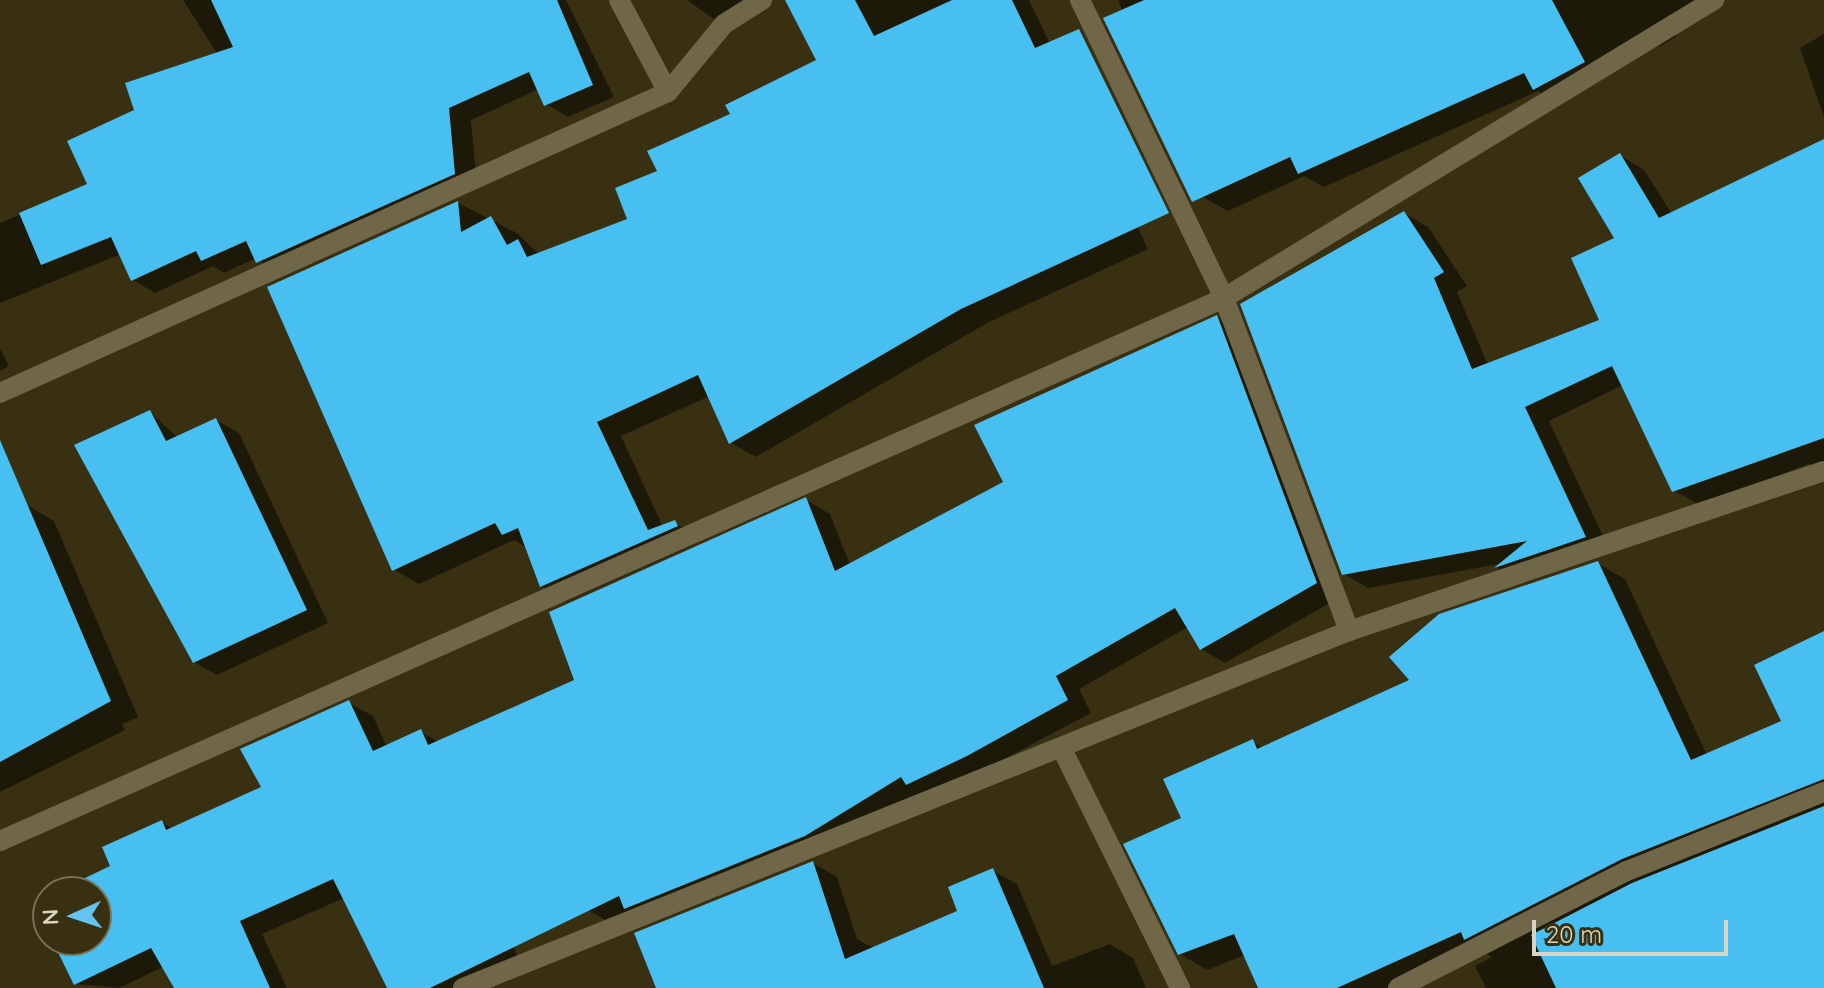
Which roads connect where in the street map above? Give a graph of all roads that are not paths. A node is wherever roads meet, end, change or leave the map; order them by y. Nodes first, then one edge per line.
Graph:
1 (619, 0) edge
2 (762, 0) edge
3 (1080, 0) edge
4 (1714, 0) edge
5 (668, 92) junction
6 (1224, 298) junction
7 (0, 393) edge
8 (1824, 471) edge
9 (1349, 631) junction
10 (1062, 749) junction
11 (1824, 792) edge
12 (0, 841) edge
13 (463, 988) edge
14 (1180, 988) edge
15 (1398, 988) edge

1 - 5 street
2 - 5 street
3 - 6 street
4 - 6 street
5 - 7 street
6 - 9 street
6 - 12 street
8 - 9 street
9 - 10 street
10 - 13 street
10 - 14 street
11 - 15 street

